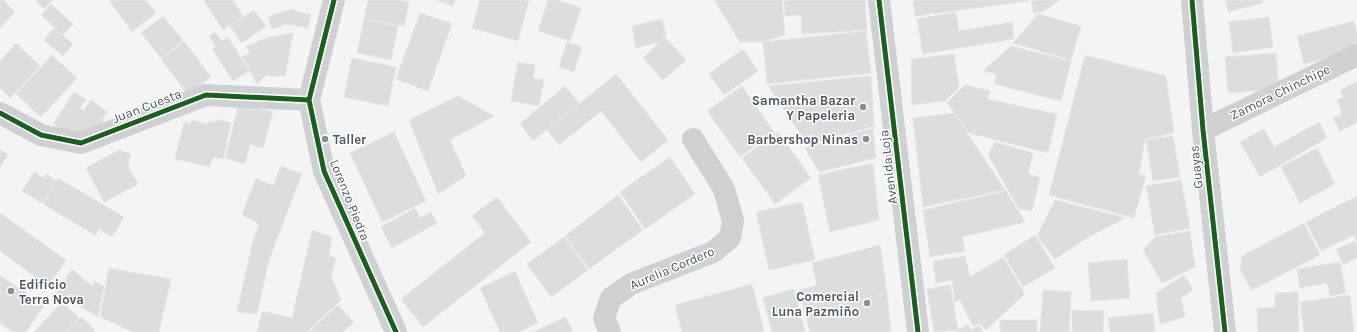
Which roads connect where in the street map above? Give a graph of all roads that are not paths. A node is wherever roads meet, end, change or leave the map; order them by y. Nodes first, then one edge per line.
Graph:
1 (334, 0) edge
2 (879, 0) edge
3 (1192, 0) edge
4 (1357, 55) edge
5 (309, 100) junction
6 (0, 113) edge
7 (1203, 130) junction
8 (693, 139) dead end
9 (396, 332) edge
10 (610, 332) edge
11 (918, 332) edge
12 (1225, 332) edge

1 - 5 street, Lorenzo Piedra
2 - 11 street, Avenida Loja
3 - 7 street, Guayas
4 - 7 street, Zamora Chinchipe
5 - 6 street, Juan Cuesta
5 - 9 street, Lorenzo Piedra
7 - 12 street, Guayas
8 - 10 street, Aurelia Cordero

